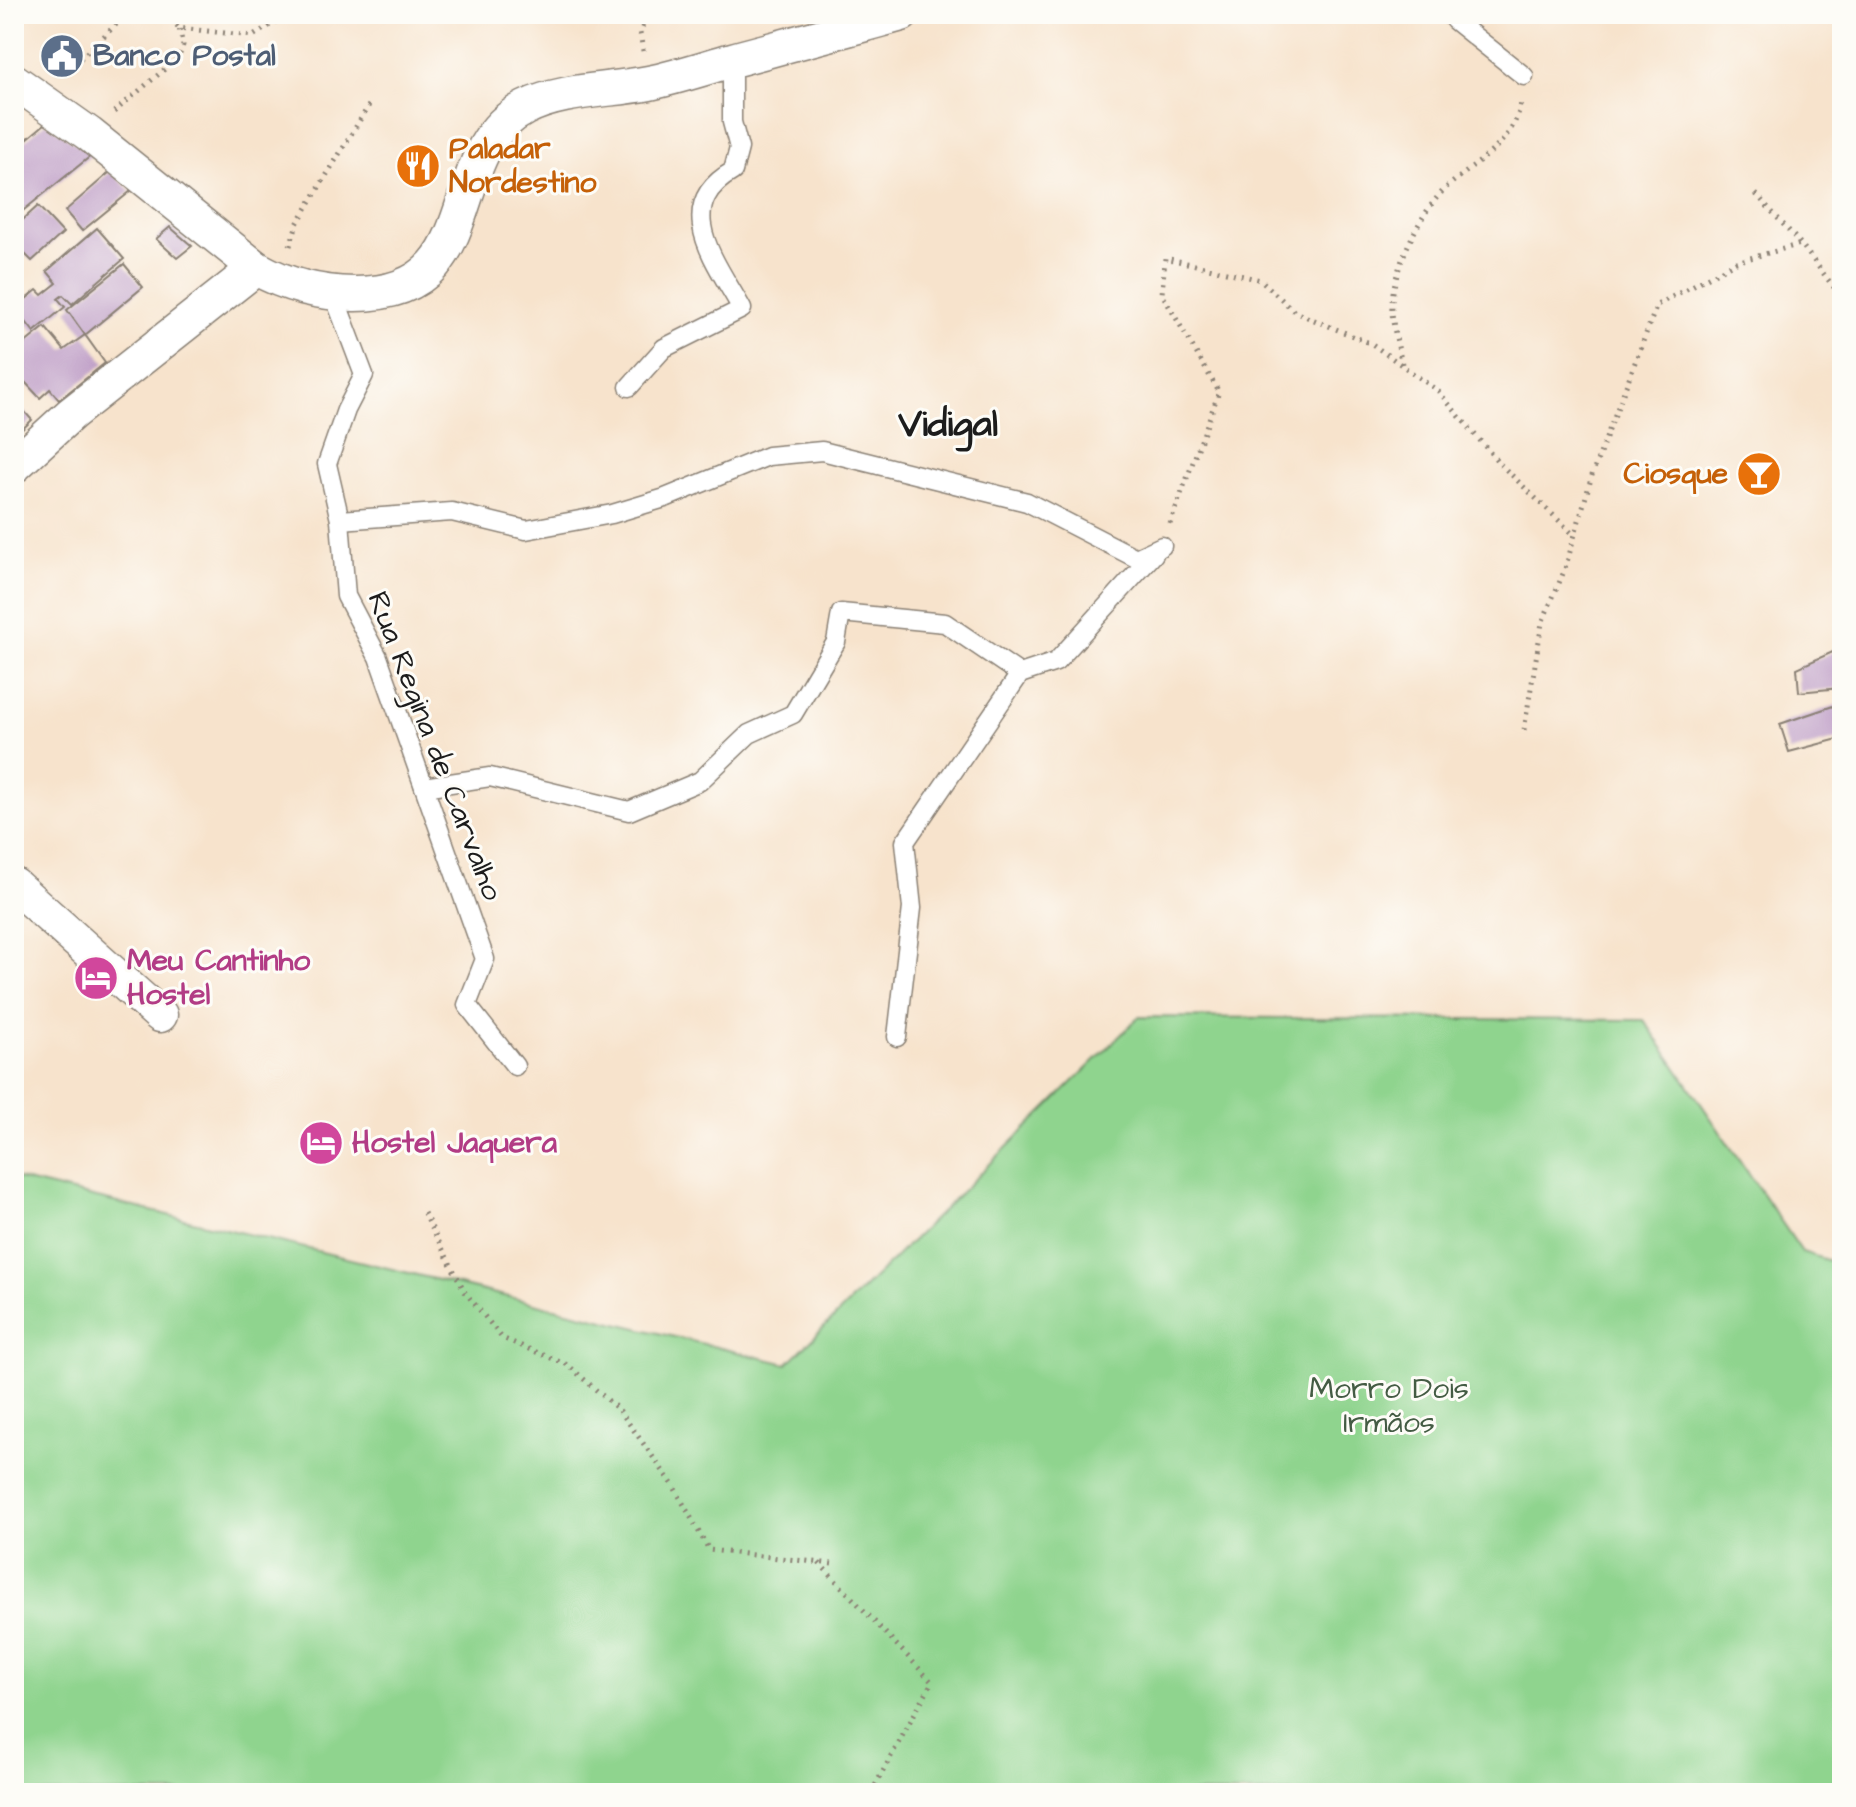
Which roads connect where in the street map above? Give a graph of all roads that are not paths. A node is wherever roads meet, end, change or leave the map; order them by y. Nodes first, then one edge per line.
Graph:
1 (902, 14) edge
2 (1453, 14) edge
3 (732, 60) junction
4 (1524, 76) road end
5 (27, 90) edge
6 (267, 274) junction
7 (333, 293) junction
8 (629, 387) dead end
9 (14, 466) edge
10 (340, 520) junction
11 (1020, 674) junction
12 (424, 787) junction
13 (14, 885) edge
14 (160, 1015) dead end
15 (897, 1037) dead end
16 (515, 1066) dead end

1 - 3 street
2 - 4 lane
3 - 7 street
3 - 8 lane
5 - 6 street
6 - 7 street
6 - 9 street
7 - 10 lane, Rua Regina de Carvalho
10 - 11 lane
10 - 12 lane, Rua Regina de Carvalho
11 - 12 lane
11 - 15 lane
12 - 16 lane, Rua Regina de Carvalho
13 - 14 street

